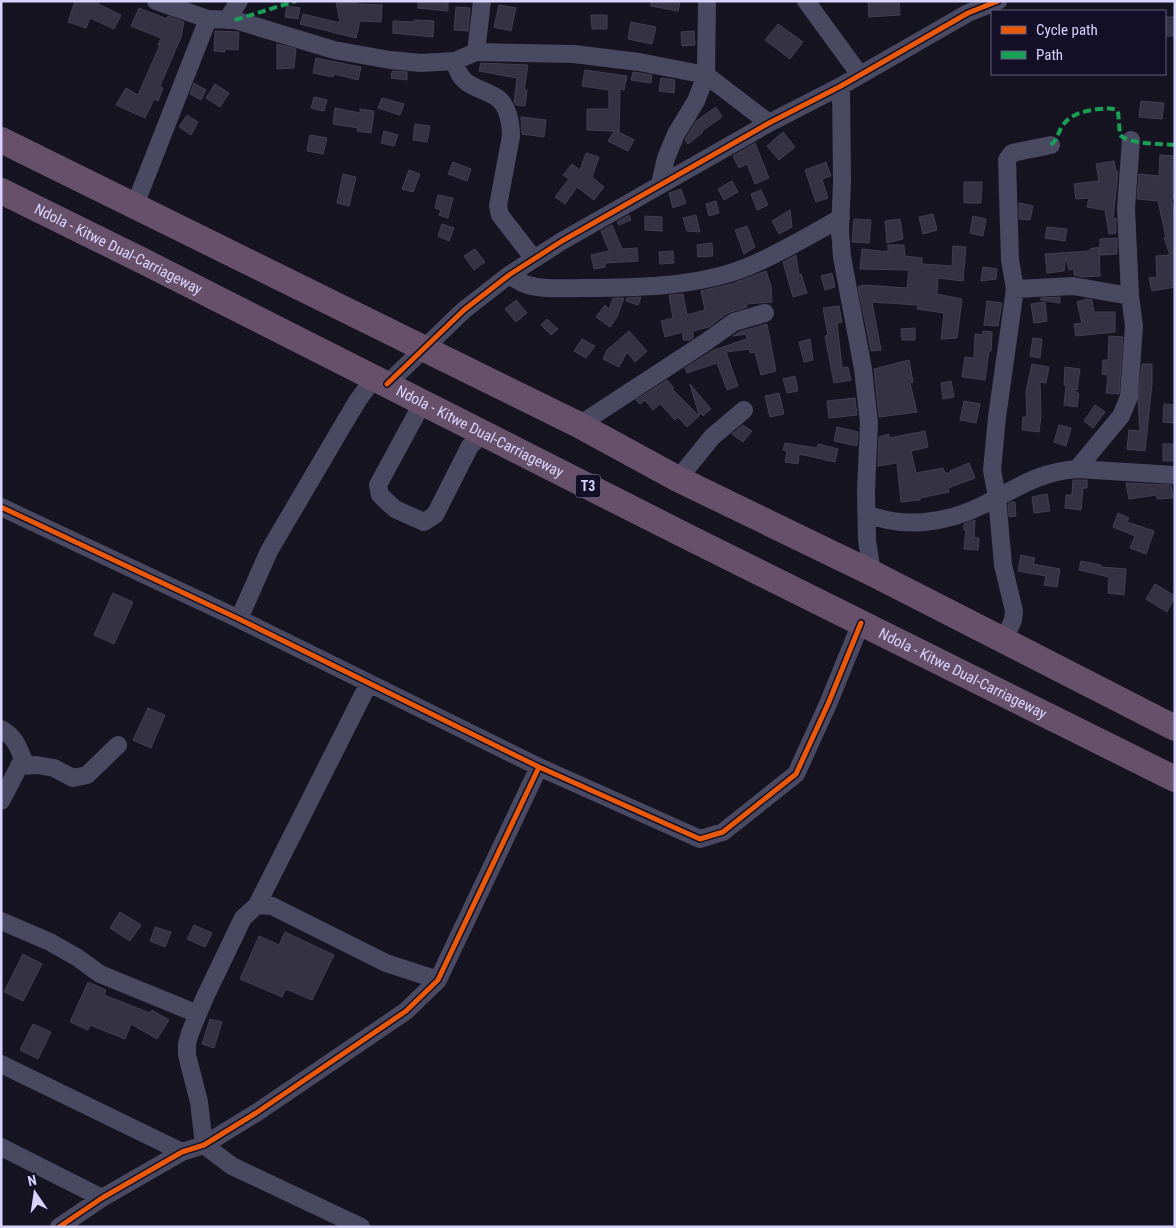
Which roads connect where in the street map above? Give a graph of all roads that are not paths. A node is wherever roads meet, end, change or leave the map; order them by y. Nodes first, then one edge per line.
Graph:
1 (156, 1) edge
2 (239, 1) edge
3 (482, 1) edge
4 (707, 1) edge
5 (806, 1) edge
6 (998, 1) edge
7 (208, 19) junction
8 (227, 20) junction
9 (476, 52) junction
10 (455, 61) junction
11 (706, 75) junction
12 (860, 75) junction
13 (841, 86) junction
14 (769, 123) junction
15 (1, 140) edge
16 (1130, 140) dead end
17 (1051, 145) dead end
18 (660, 184) junction
19 (1, 191) edge
20 (135, 205) junction
21 (841, 218) junction
22 (534, 259) junction
23 (509, 275) junction
24 (1015, 289) junction
25 (1130, 296) junction
26 (765, 313) dead end
27 (423, 348) junction
28 (381, 381) junction
29 (423, 402) junction
30 (744, 410) dead end
31 (579, 425) junction
32 (484, 433) junction
33 (1077, 468) junction
34 (1175, 475) edge
35 (678, 479) junction
36 (997, 497) junction
37 (1, 506) edge
38 (866, 514) junction
39 (872, 573) junction
40 (239, 619) junction
41 (861, 623) junction
42 (1004, 640) junction
43 (369, 683) junction
44 (1175, 728) edge
45 (1, 729) edge
46 (118, 745) dead end
47 (20, 766) junction
48 (539, 768) junction
49 (1175, 779) edge
50 (1, 801) edge
51 (257, 905) junction
52 (1, 921) edge
53 (438, 980) junction
54 (198, 1014) junction
55 (1, 1064) edge
56 (204, 1145) junction
57 (1, 1148) edge
58 (182, 1152) junction
59 (102, 1198) junction
60 (59, 1227) edge
61 (361, 1227) edge

1 - 7 street
2 - 8 street
3 - 9 street
4 - 11 street
5 - 12 street
6 - 12 street
7 - 8 street
7 - 20 street
8 - 10 street
9 - 10 street
9 - 11 street
10 - 22 street
11 - 14 street
11 - 18 street
12 - 13 street
13 - 14 street
13 - 21 street
14 - 18 street
15 - 20 highway
16 - 25 street
17 - 24 street
18 - 22 street
19 - 28 highway, Ndola - Kitwe Dual-Carriageway / T3
20 - 27 highway
21 - 23 street
21 - 38 street
22 - 23 street
23 - 27 street
24 - 25 street
24 - 36 street
25 - 33 street
26 - 31 street
27 - 28 street
27 - 31 highway
28 - 29 highway, Ndola - Kitwe Dual-Carriageway / T3
28 - 40 street
29 - 32 highway, Ndola - Kitwe Dual-Carriageway / T3
29 - 32 street
30 - 35 street
31 - 35 highway
32 - 41 highway, Ndola - Kitwe Dual-Carriageway / T3
33 - 34 street
33 - 36 street
35 - 39 highway
36 - 38 street
36 - 42 street
37 - 40 street
38 - 39 street
39 - 42 highway
40 - 43 street
41 - 48 street
41 - 49 highway, Ndola - Kitwe Dual-Carriageway / T3
42 - 44 highway
43 - 48 street
43 - 51 street
45 - 47 street
46 - 47 street
47 - 50 street
48 - 53 street
51 - 53 street
51 - 54 street
52 - 54 street
53 - 56 street
54 - 56 street
55 - 58 street
56 - 58 street
56 - 61 street
57 - 59 street
58 - 59 street
59 - 60 street

